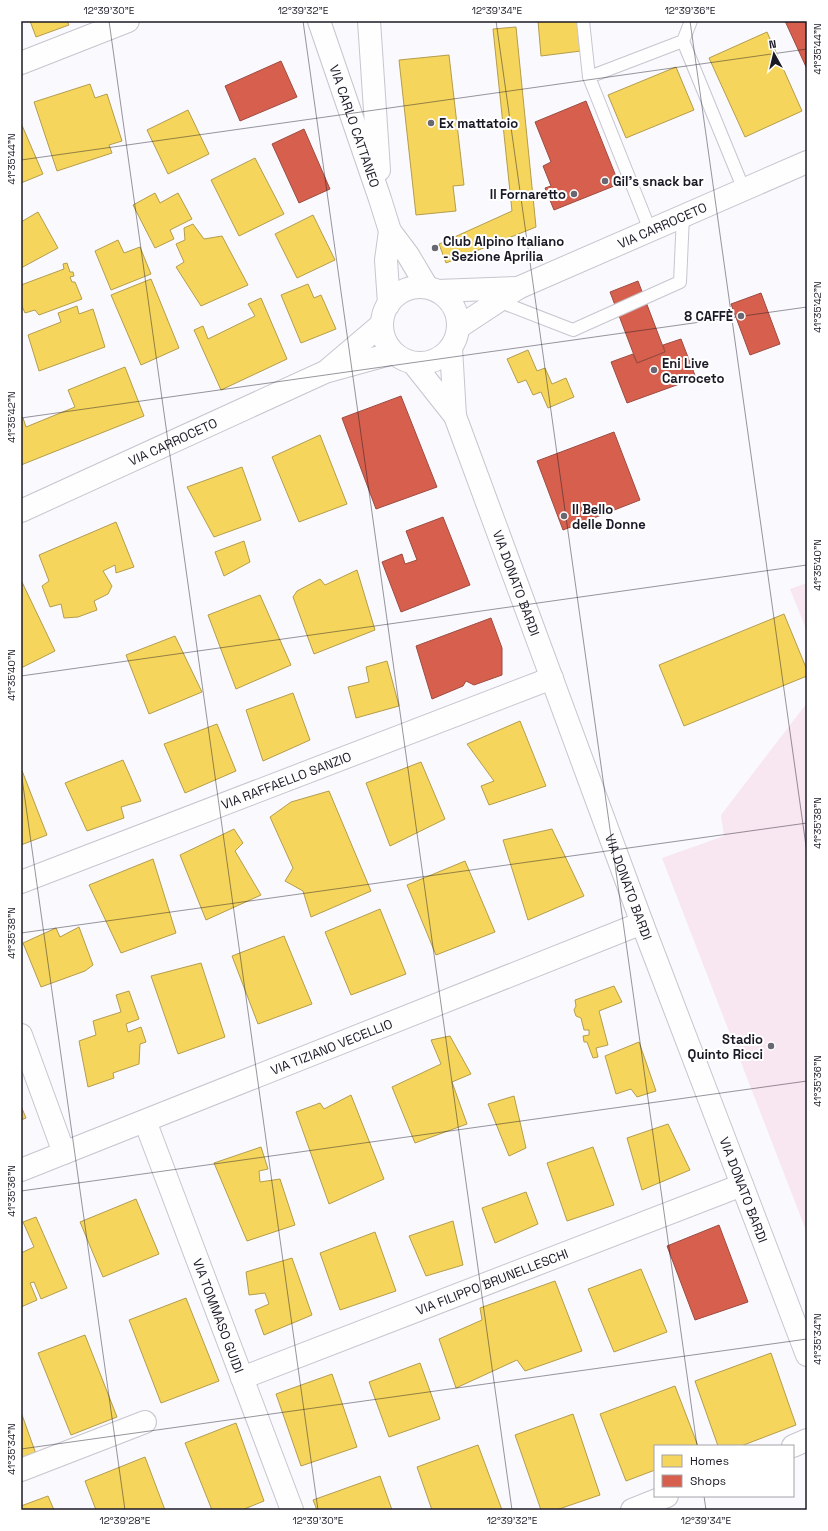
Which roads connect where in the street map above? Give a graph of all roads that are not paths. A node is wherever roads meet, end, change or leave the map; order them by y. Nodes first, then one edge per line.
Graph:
1 (128, 21) edge
2 (319, 21) edge
3 (369, 21) edge
4 (583, 21) edge
5 (691, 21) edge
6 (683, 41) junction
7 (21, 63) edge
8 (589, 77) junction
9 (807, 162) edge
10 (744, 190) junction
11 (380, 199) junction
12 (683, 216) junction
13 (650, 230) junction
14 (390, 231) junction
15 (518, 288) junction
16 (432, 289) junction
17 (498, 301) junction
18 (389, 304) junction
19 (382, 324) junction
20 (459, 327) junction
21 (451, 348) junction
22 (403, 358) junction
23 (325, 372) junction
24 (455, 416) junction
25 (21, 511) edge
26 (552, 678) junction
27 (21, 882) edge
28 (642, 923) junction
29 (21, 1035) edge
30 (145, 1121) junction
31 (64, 1153) junction
32 (21, 1170) edge
33 (742, 1185) junction
34 (807, 1355) edge
35 (242, 1378) junction
36 (145, 1422) dead end
37 (807, 1440) edge
38 (794, 1446) edge
39 (21, 1470) edge
40 (664, 1497) edge
41 (292, 1510) edge
42 (632, 1510) edge

1 - 7 street
2 - 11 street, VIA CARLO CATTANEO
3 - 11 street
4 - 8 lane
5 - 6 lane
6 - 8 lane
6 - 10 lane
8 - 13 lane
9 - 10 street, VIA CARROCETO
10 - 12 street, VIA CARROCETO
11 - 14 street, VIA CARLO CATTANEO
12 - 13 street, VIA CARROCETO
12 - 17 lane
13 - 15 street, VIA CARROCETO
14 - 16 street, VIA CARLO CATTANEO
14 - 18 street, VIA CARLO CATTANEO
15 - 16 street, VIA CARROCETO
15 - 17 street, VIA CARROCETO
16 - 18 street
16 - 20 street
17 - 20 street, VIA CARROCETO
18 - 19 street
19 - 22 street
19 - 23 street, VIA CARROCETO
20 - 21 street
21 - 22 street
21 - 24 street, VIA DONATO BARDI
22 - 23 street, VIA CARROCETO
22 - 24 street, VIA DONATO BARDI
23 - 25 street, VIA CARROCETO
24 - 26 street, VIA DONATO BARDI
26 - 27 street, VIA RAFFAELLO SANZIO
26 - 28 street, VIA DONATO BARDI
28 - 30 street, VIA TIZIANO VECELLIO
28 - 33 street, VIA DONATO BARDI
29 - 31 street
30 - 31 street, VIA TIZIANO VECELLIO
30 - 35 street, VIA TOMMASO GUIDI
31 - 32 street, VIA TIZIANO VECELLIO
33 - 34 street, VIA DONATO BARDI
33 - 35 street, VIA FILIPPO BRUNELLESCHI
35 - 41 street, VIA TOMMASO GUIDI
36 - 39 street
37 - 38 street
40 - 42 street

